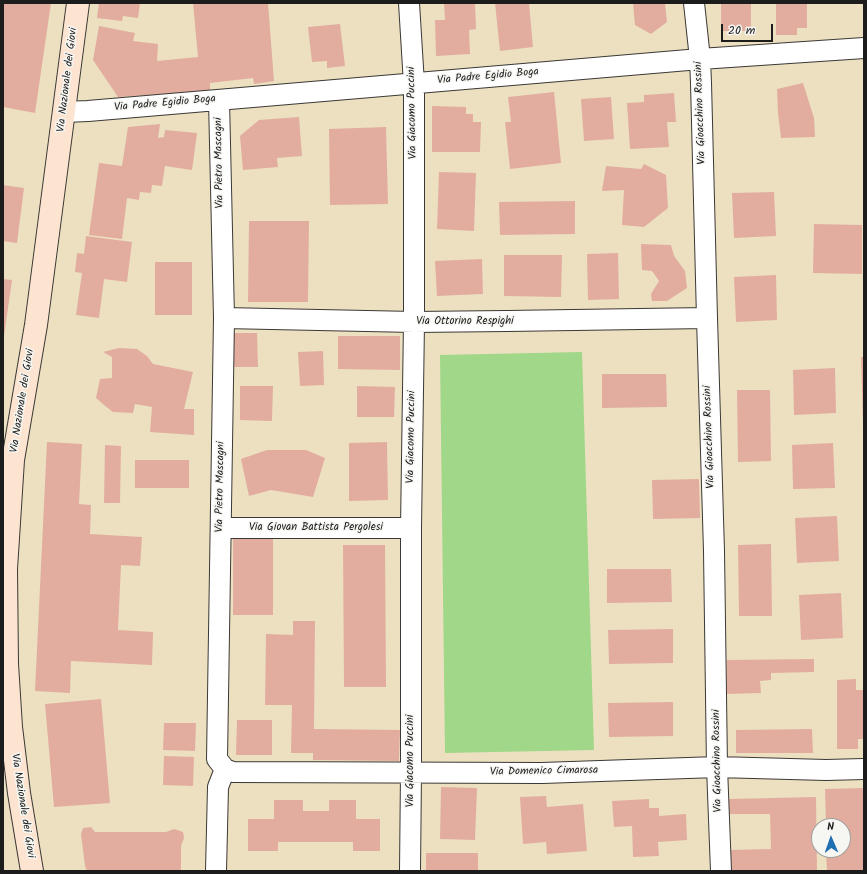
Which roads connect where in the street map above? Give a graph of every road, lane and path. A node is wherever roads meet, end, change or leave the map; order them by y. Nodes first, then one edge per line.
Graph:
1 (78, 3) edge
2 (409, 3) edge
3 (694, 3) edge
4 (864, 48) edge
5 (700, 59) junction
6 (414, 84) junction
7 (219, 100) junction
8 (64, 112) junction
9 (224, 318) junction
10 (707, 318) junction
11 (414, 322) junction
12 (221, 528) junction
13 (411, 528) junction
14 (717, 767) junction
15 (225, 769) junction
16 (864, 769) edge
17 (411, 772) junction
18 (32, 871) edge
19 (216, 871) edge
20 (410, 871) edge
21 (721, 871) edge

1 - 8 main road, Via Nazionale dei Giovi
2 - 6 street, Via Giacomo Puccini
3 - 5 street, Via Gioacchino Rossini
4 - 5 street, Via Padre Egidio Boga
5 - 6 street, Via Padre Egidio Boga
5 - 10 street, Via Gioacchino Rossini
6 - 7 street, Via Padre Egidio Boga
6 - 11 street, Via Giacomo Puccini
7 - 8 street, Via Padre Egidio Boga
7 - 9 street, Via Pietro Mascagni
8 - 18 main road, Via Nazionale dei Giovi
9 - 11 street, Via Ottorino Respighi
9 - 12 street, Via Pietro Mascagni
10 - 11 street, Via Ottorino Respighi
10 - 14 street, Via Gioacchino Rossini
11 - 13 street, Via Giacomo Puccini
12 - 13 street, Via Giovan Battista Pergolesi
12 - 15 street, Via Pietro Mascagni
13 - 17 street, Via Giacomo Puccini
14 - 16 street, Via Domenico Cimarosa
14 - 17 street, Via Domenico Cimarosa
14 - 21 street, Via Gioacchino Rossini
15 - 17 street, Via Domenico Cimarosa
15 - 19 street
17 - 20 street, Via Giacomo Puccini

